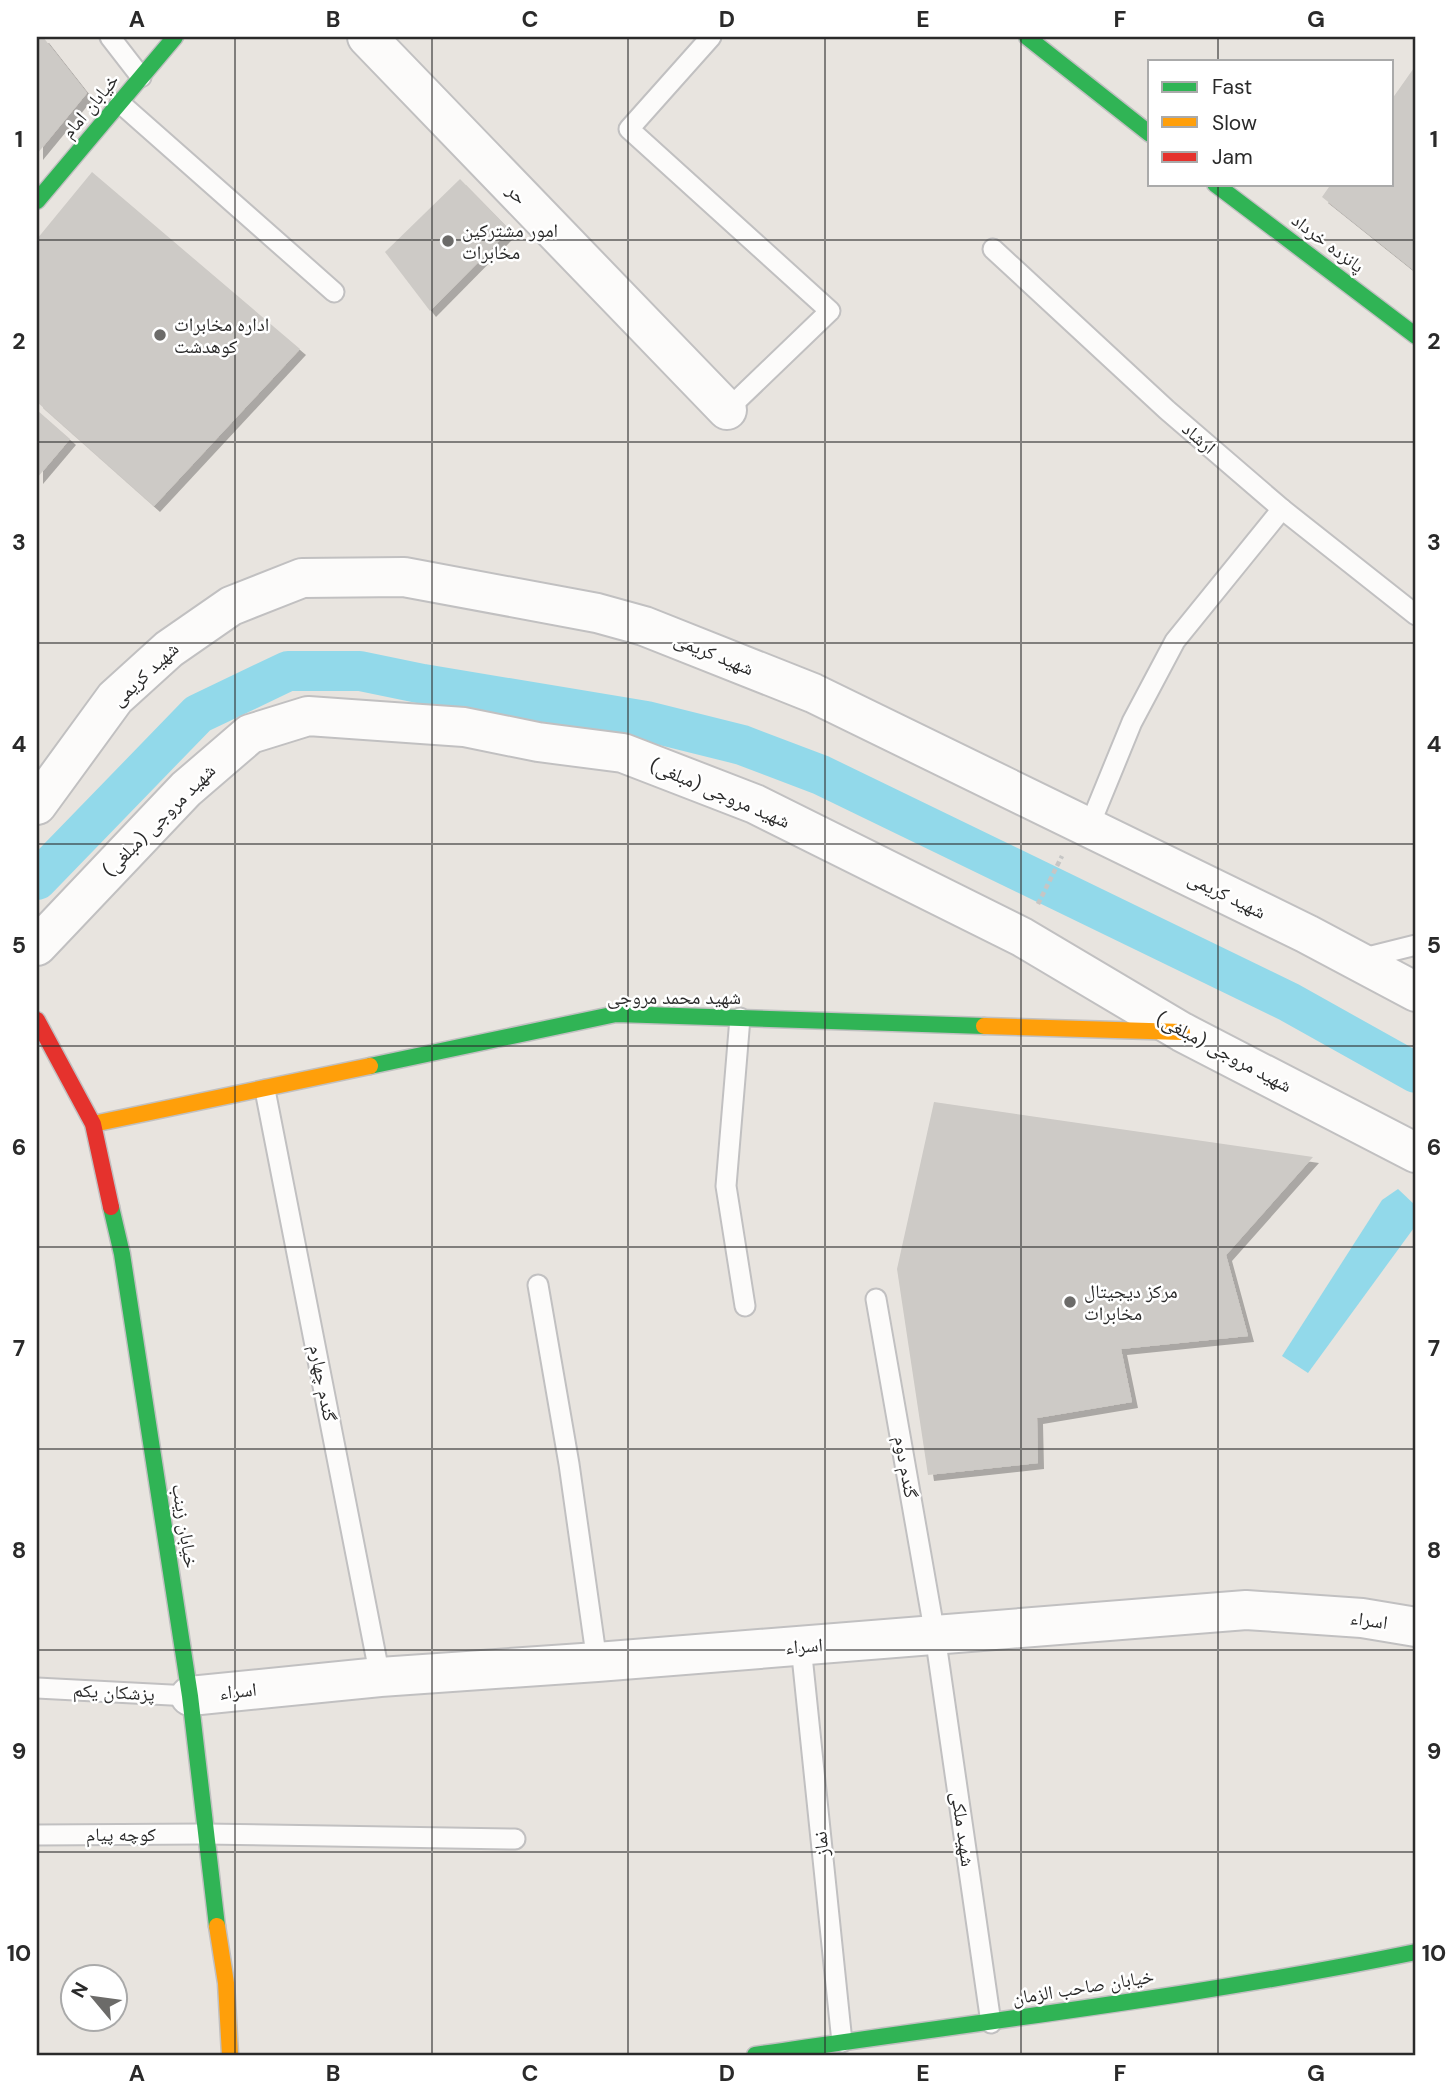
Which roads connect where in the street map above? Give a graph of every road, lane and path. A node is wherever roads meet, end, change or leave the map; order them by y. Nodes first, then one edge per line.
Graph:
1 (110, 37) edge
2 (174, 37) edge
3 (367, 37) edge
4 (711, 37) edge
5 (1027, 37) edge
6 (141, 77) junction
7 (120, 103) junction
8 (1148, 132) edge
9 (1218, 186) edge
10 (37, 201) edge
11 (993, 249) dead end
12 (334, 292) dead end
13 (1416, 335) edge
14 (727, 410) joint
15 (1282, 509) junction
16 (1416, 615) edge
17 (37, 805) edge
18 (1084, 824) junction
19 (1022, 937) junction
20 (1416, 945) edge
21 (37, 946) edge
22 (1356, 960) junction
23 (1416, 992) edge
24 (740, 1018) junction
25 (37, 1020) edge
26 (1182, 1032) junction
27 (265, 1090) junction
28 (93, 1124) junction
29 (1416, 1153) edge
30 (538, 1285) dead end
31 (876, 1299) dead end
32 (745, 1306) dead end
33 (1416, 1628) edge
34 (935, 1635) junction
35 (801, 1646) junction
36 (597, 1662) junction
37 (380, 1677) junction
38 (37, 1688) edge
39 (190, 1696) junction
40 (205, 1834) junction
41 (37, 1835) edge
42 (516, 1839) dead end
43 (1416, 1952) edge
44 (991, 2022) junction
45 (842, 2042) junction
46 (230, 2055) edge
47 (755, 2055) edge

1 - 6 lane
2 - 6 main road, خیابان امام
3 - 14 street, حر
4 - 14 lane
5 - 8 main road
6 - 7 main road, خیابان امام
7 - 10 main road, خیابان امام
7 - 12 lane
9 - 13 main road, پانزده خرداد
11 - 15 lane, ارشاد
15 - 16 lane, ارشاد
15 - 18 lane
17 - 18 street, شهید کریمی
18 - 19 path
18 - 22 street, شهید کریمی
19 - 21 street, شهید مروجی (مبلغی)
19 - 26 street, شهید مروجی (مبلغی)
20 - 22 lane
22 - 23 street, شهید کریمی
24 - 26 main road, شهید محمد مروجی
24 - 27 main road, شهید محمد مروجی
24 - 32 lane
25 - 28 main road, خیابان زینب
26 - 29 street, شهید مروجی (مبلغی)
27 - 28 main road, شهید محمد مروجی
27 - 37 lane, گندم چهارم
28 - 39 main road, خیابان زینب
30 - 36 lane
31 - 34 lane, گندم دوم
33 - 34 street, اسراء
34 - 35 street, اسراء
34 - 44 lane, شهید ملکی
35 - 36 street, اسراء
35 - 45 lane, نماز
36 - 37 street, اسراء
37 - 39 street, اسراء
38 - 39 lane, پزشکان یکم
39 - 40 main road, خیابان زینب
40 - 41 lane, کوچه پیام
40 - 42 lane, کوچه پیام
40 - 46 main road, خیابان زینب
43 - 44 main road, خیابان صاحب الزمان
44 - 45 main road, خیابان صاحب الزمان
45 - 47 main road, خیابان صاحب الزمان

